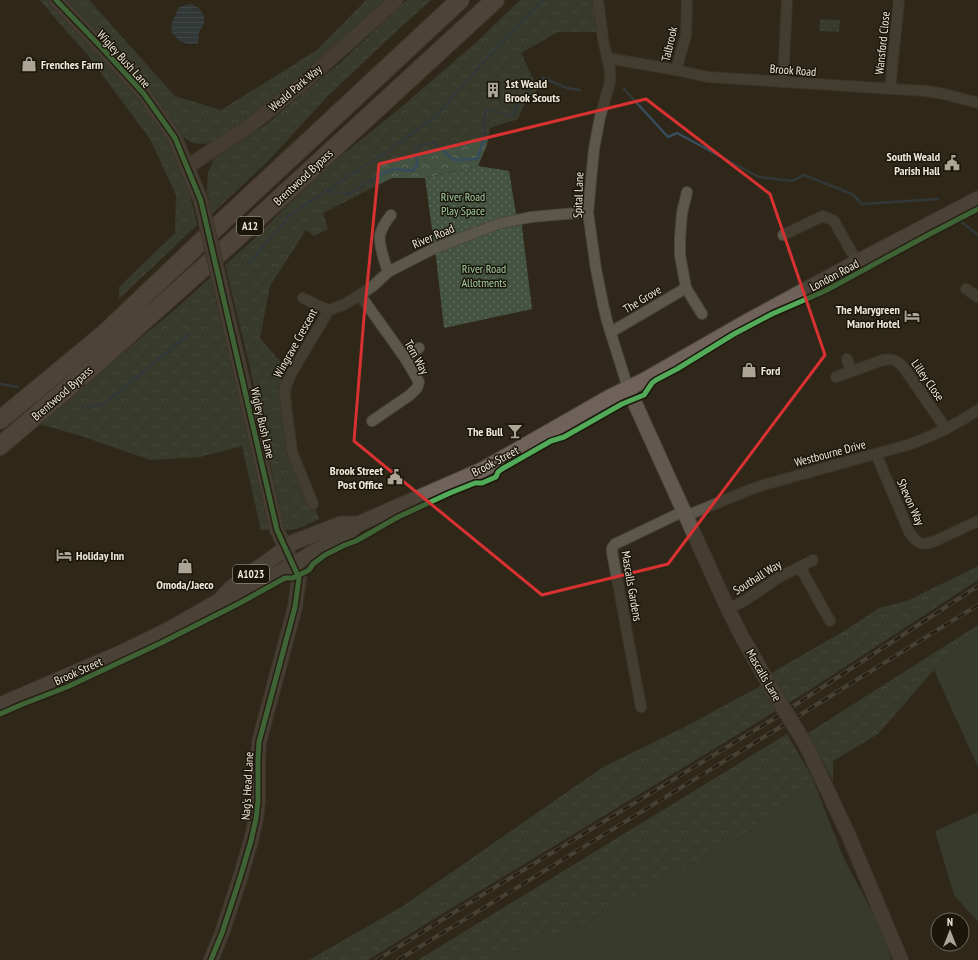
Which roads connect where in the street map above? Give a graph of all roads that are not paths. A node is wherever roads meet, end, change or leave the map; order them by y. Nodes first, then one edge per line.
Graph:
1 (56, 0) edge
2 (396, 0) edge
3 (460, 0) edge
4 (495, 0) edge
5 (598, 0) edge
6 (687, 0) edge
7 (787, 0) edge
8 (899, 0) edge
9 (607, 58) junction
10 (676, 70) junction
11 (783, 82) junction
12 (890, 89) junction
13 (978, 103) edge
14 (186, 167) junction
15 (687, 192) dead end
16 (978, 199) edge
17 (588, 212) junction
18 (391, 215) dead end
19 (783, 235) dead end
20 (857, 262) junction
21 (388, 272) junction
22 (686, 288) junction
23 (966, 289) dead end
24 (360, 295) junction
25 (978, 297) edge
26 (303, 298) dead end
27 (329, 310) junction
28 (702, 314) dead end
29 (611, 332) junction
30 (419, 348) dead end
31 (405, 358) junction
32 (847, 359) dead end
33 (851, 371) junction
34 (836, 377) dead end
35 (628, 388) junction
36 (978, 410) edge
37 (0, 420) edge
38 (372, 421) dead end
39 (946, 429) junction
40 (0, 446) edge
41 (876, 454) junction
42 (313, 504) dead end
43 (685, 513) junction
44 (978, 521) edge
45 (358, 524) junction
46 (285, 549) junction
47 (813, 560) dead end
48 (293, 565) junction
49 (800, 567) junction
50 (219, 601) junction
51 (728, 609) junction
52 (830, 621) dead end
53 (0, 705) edge
54 (641, 707) dead end
55 (211, 960) edge
56 (901, 960) edge

1 - 14 street, Wigley Bush Lane
2 - 14 street, Weald Park Way
3 - 37 highway, Brentwood Bypass / A12
4 - 40 highway, Brentwood Bypass / A12
5 - 9 street, Spital Lane
6 - 10 street, Talbrook
7 - 11 street
8 - 12 street, Wansford Close
9 - 10 street, Brook Road
9 - 17 street, Spital Lane
10 - 11 street, Brook Road
11 - 12 street, Brook Road
12 - 13 street, Brook Road
14 - 46 street, Wigley Bush Lane, bridge
15 - 22 street
16 - 20 main road, London Road / A1023
17 - 21 street, River Road
17 - 29 street, Spital Lane
18 - 21 street
19 - 20 street
20 - 35 main road, London Road / A1023
21 - 24 street, River Road
22 - 28 street
22 - 29 street, The Grove
23 - 25 street
24 - 27 street, River Road
24 - 31 street, Tern Way
26 - 27 street
27 - 42 street, Wingrave Crescent
29 - 35 street, Spital Lane
30 - 31 street
31 - 38 street, Tern Way
32 - 33 street
33 - 34 street, Lilley Close
33 - 39 street, Lilley Close
35 - 43 street, Mascalls Lane
35 - 45 main road, Brook Street / A1023
36 - 39 street, Westbourne Drive
39 - 41 street, Westbourne Drive
41 - 43 street, Westbourne Drive
41 - 44 street, Shevon Way
43 - 51 street, Mascalls Lane
43 - 54 street, Mascalls Gardens
45 - 46 main road, Brook Street / A1023
45 - 48 main road, Brook Street / A1023
46 - 48 street, Wigley Bush Lane
46 - 50 main road, Brook Street / A1023
47 - 49 street, Southall Way
48 - 50 main road, Brook Street / A1023
48 - 55 street, Nag's Head Lane
49 - 51 street, Southall Way
49 - 52 street, Southall Way
50 - 53 main road, Brook Street / A1023
51 - 56 street, Mascalls Lane, bridge

